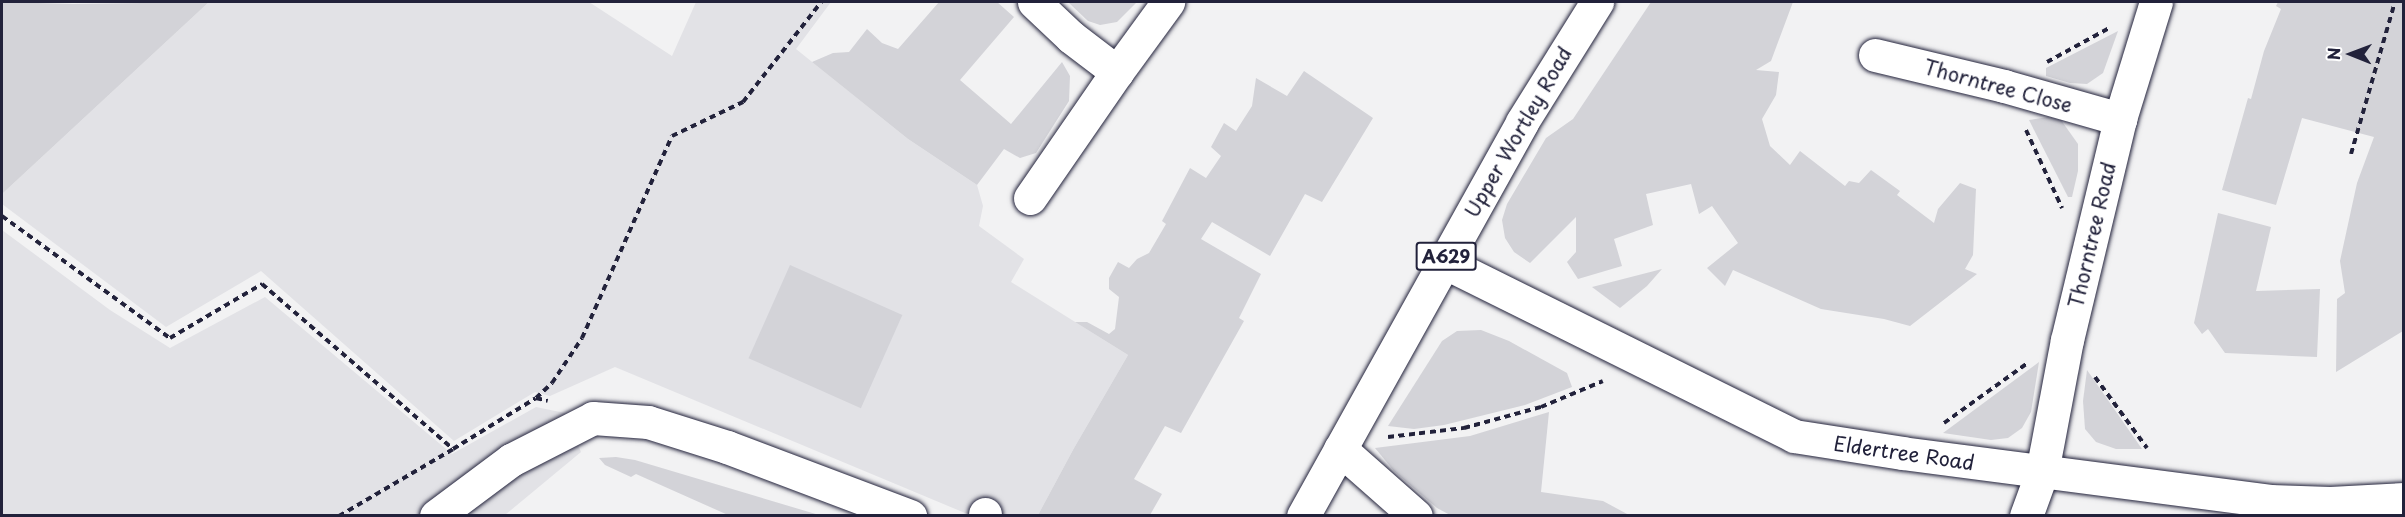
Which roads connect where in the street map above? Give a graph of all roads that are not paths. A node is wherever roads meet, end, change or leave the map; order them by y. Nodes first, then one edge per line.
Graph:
1 (1034, 2) edge
2 (1168, 2) edge
3 (1597, 2) edge
4 (2155, 3) edge
5 (1875, 55) dead end
6 (1117, 72) junction
7 (2120, 119) junction
8 (1030, 198) dead end
9 (1444, 262) junction
10 (1340, 449) junction
11 (2042, 472) junction
12 (2403, 499) edge
13 (436, 516) edge
14 (910, 516) edge
15 (1303, 516) edge
16 (1416, 516) edge
17 (2026, 516) edge

1 - 6 street
2 - 6 street
3 - 9 street, Upper Wortley Road / A629
4 - 7 street, Thorntree Road
5 - 7 street, Thorntree Close
6 - 8 street
7 - 11 street, Thorntree Road
9 - 10 street, Upper Wortley Road / A629
9 - 11 street, Eldertree Road
10 - 15 street, Upper Wortley Road / A629
10 - 16 street
11 - 12 street, Eldertree Road
11 - 17 street, Thorntree Road
13 - 14 street

